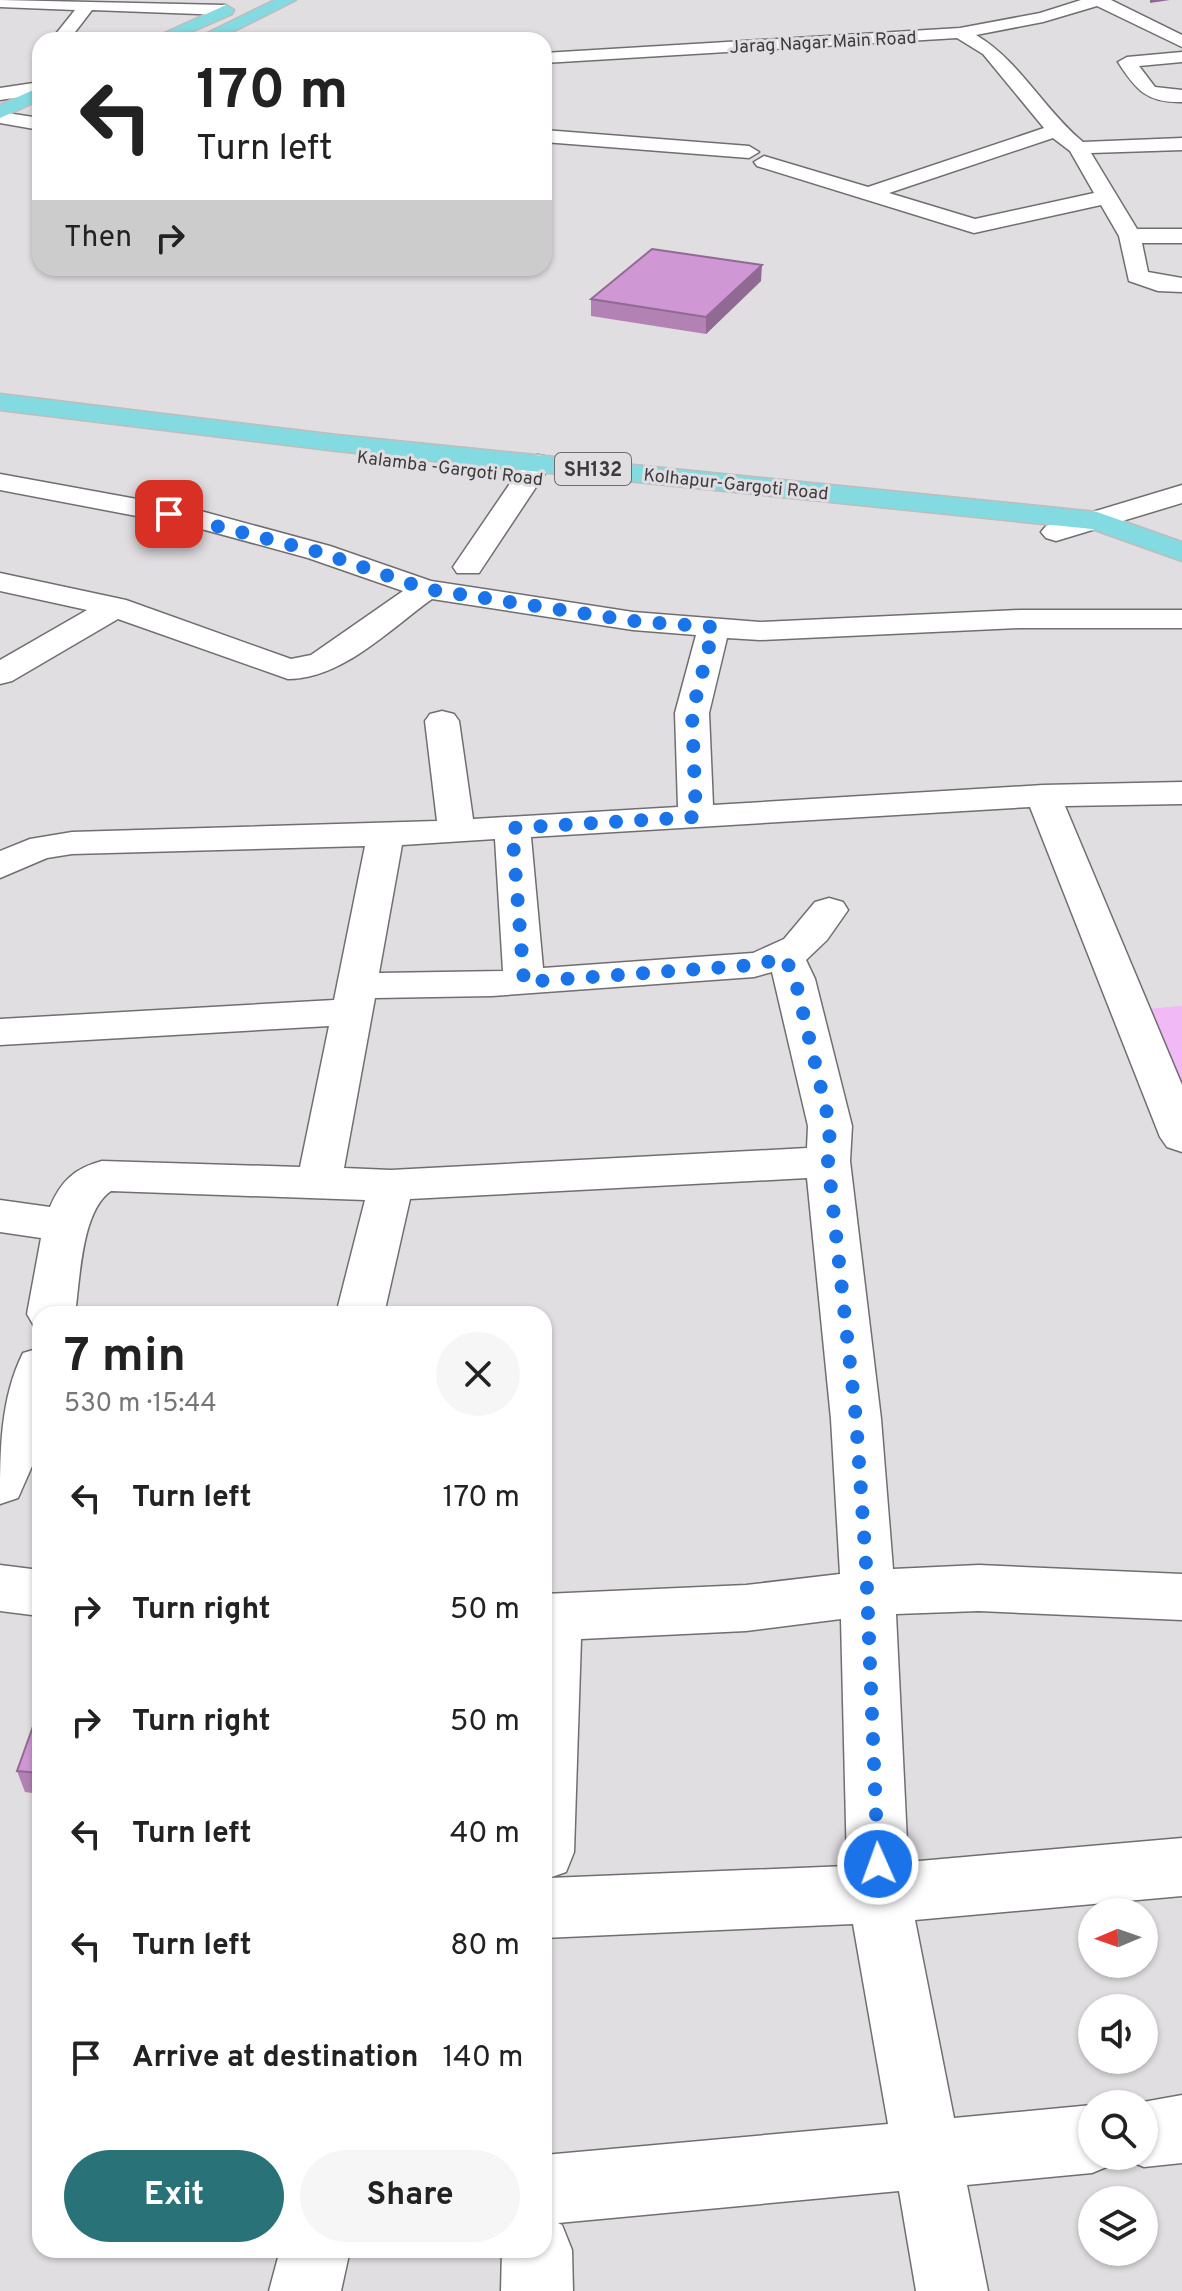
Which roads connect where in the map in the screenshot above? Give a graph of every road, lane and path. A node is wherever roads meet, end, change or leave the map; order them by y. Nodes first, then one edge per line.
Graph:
1 (242, 0) edge
2 (288, 0) edge
3 (1098, 0) edge
4 (0, 2) edge
5 (112, 2) edge
6 (31, 3) junction
7 (88, 4) junction
8 (225, 10) junction
9 (1168, 16) dead end
10 (0, 19) edge
11 (1136, 20) junction
12 (66, 32) edge
13 (176, 32) edge
14 (219, 32) edge
15 (960, 33) junction
16 (1182, 42) edge
17 (1182, 57) edge
18 (552, 58) edge
19 (32, 92) edge
20 (0, 94) edge
21 (1182, 96) edge
22 (32, 97) edge
23 (32, 109) edge
24 (2, 118) edge
25 (32, 123) edge
26 (1056, 130) junction
27 (552, 137) edge
28 (1182, 144) edge
29 (1078, 148) junction
30 (870, 193) junction
31 (1107, 197) junction
32 (1130, 236) junction
33 (1182, 236) edge
34 (1182, 285) edge
35 (0, 402) edge
36 (0, 420) edge
37 (534, 470) junction
38 (0, 482) edge
39 (1182, 494) edge
40 (1097, 521) junction
41 (1056, 532) junction
42 (1182, 552) edge
43 (1182, 566) edge
44 (468, 567) dead end
45 (0, 582) edge
46 (426, 589) junction
47 (115, 607) junction
48 (1182, 619) edge
49 (714, 627) junction
50 (0, 674) edge
51 (442, 721) dead end
52 (1182, 793) edge
53 (1043, 796) junction
54 (696, 817) junction
55 (512, 828) junction
56 (456, 831) junction
57 (386, 835) junction
58 (0, 867) edge
59 (829, 910) dead end
60 (785, 958) junction
61 (524, 982) junction
62 (355, 999) junction
63 (0, 1032) edge
64 (1182, 1137) edge
65 (828, 1161) junction
66 (319, 1183) junction
67 (391, 1185) junction
68 (0, 1216) edge
69 (66, 1225) junction
70 (52, 1306) edge
71 (362, 1306) edge
72 (32, 1398) edge
73 (0, 1483) edge
74 (0, 1588) edge
75 (32, 1592) edge
76 (868, 1593) junction
77 (1182, 1597) edge
78 (552, 1617) edge
79 (1182, 1867) edge
80 (879, 1894) junction
81 (552, 1908) edge
82 (1182, 2129) edge
83 (1158, 2132) edge
84 (1078, 2140) edge
85 (926, 2155) junction
86 (552, 2189) edge
87 (313, 2258) edge
88 (537, 2258) edge
89 (305, 2291) edge
90 (537, 2291) edge
91 (952, 2291) edge

1 - 8 main road
2 - 14 main road
3 - 11 street
3 - 15 street, Jarag Nagar Main Road
4 - 6 street
5 - 7 street
5 - 8 street
6 - 7 street
6 - 10 street
7 - 12 street
8 - 13 main road
9 - 11 street
11 - 16 street
15 - 18 street, Jarag Nagar Main Road
15 - 26 street
17 - 21 street
19 - 20 street
22 - 24 main road
23 - 24 main road
24 - 25 street
26 - 29 street
26 - 30 street
27 - 30 street
28 - 29 street
29 - 31 street
30 - 31 street
31 - 32 street
32 - 33 street
32 - 34 street
35 - 37 main road, Kolhapur-Gargoti Road / SH132
36 - 37 main road, Kalamba -Gargoti Road
37 - 40 main road, Kolhapur-Gargoti Road / SH132
37 - 41 main road, Kalamba -Gargoti Road
37 - 44 street
38 - 46 street
39 - 40 street
40 - 41 street
40 - 42 main road, Kolhapur-Gargoti Road / SH132
41 - 43 main road, Kalamba -Gargoti Road
45 - 47 street
46 - 47 street
46 - 49 street
47 - 50 street
48 - 49 street
49 - 54 street
51 - 56 street
52 - 53 street
53 - 54 street
53 - 64 street
54 - 55 street
55 - 56 street
55 - 61 street
56 - 57 street
57 - 58 street
57 - 62 street
59 - 60 street
60 - 61 street
60 - 65 street
61 - 62 street
62 - 63 street
62 - 66 street
65 - 67 street
65 - 76 street
66 - 67 street
66 - 69 street
67 - 71 street
68 - 69 street
69 - 70 street
72 - 73 street
74 - 75 street
76 - 77 street
76 - 78 street
76 - 80 street
79 - 80 street
80 - 81 street
80 - 85 street
82 - 83 street
84 - 85 street
85 - 86 street
85 - 91 street
87 - 89 street
88 - 90 street

